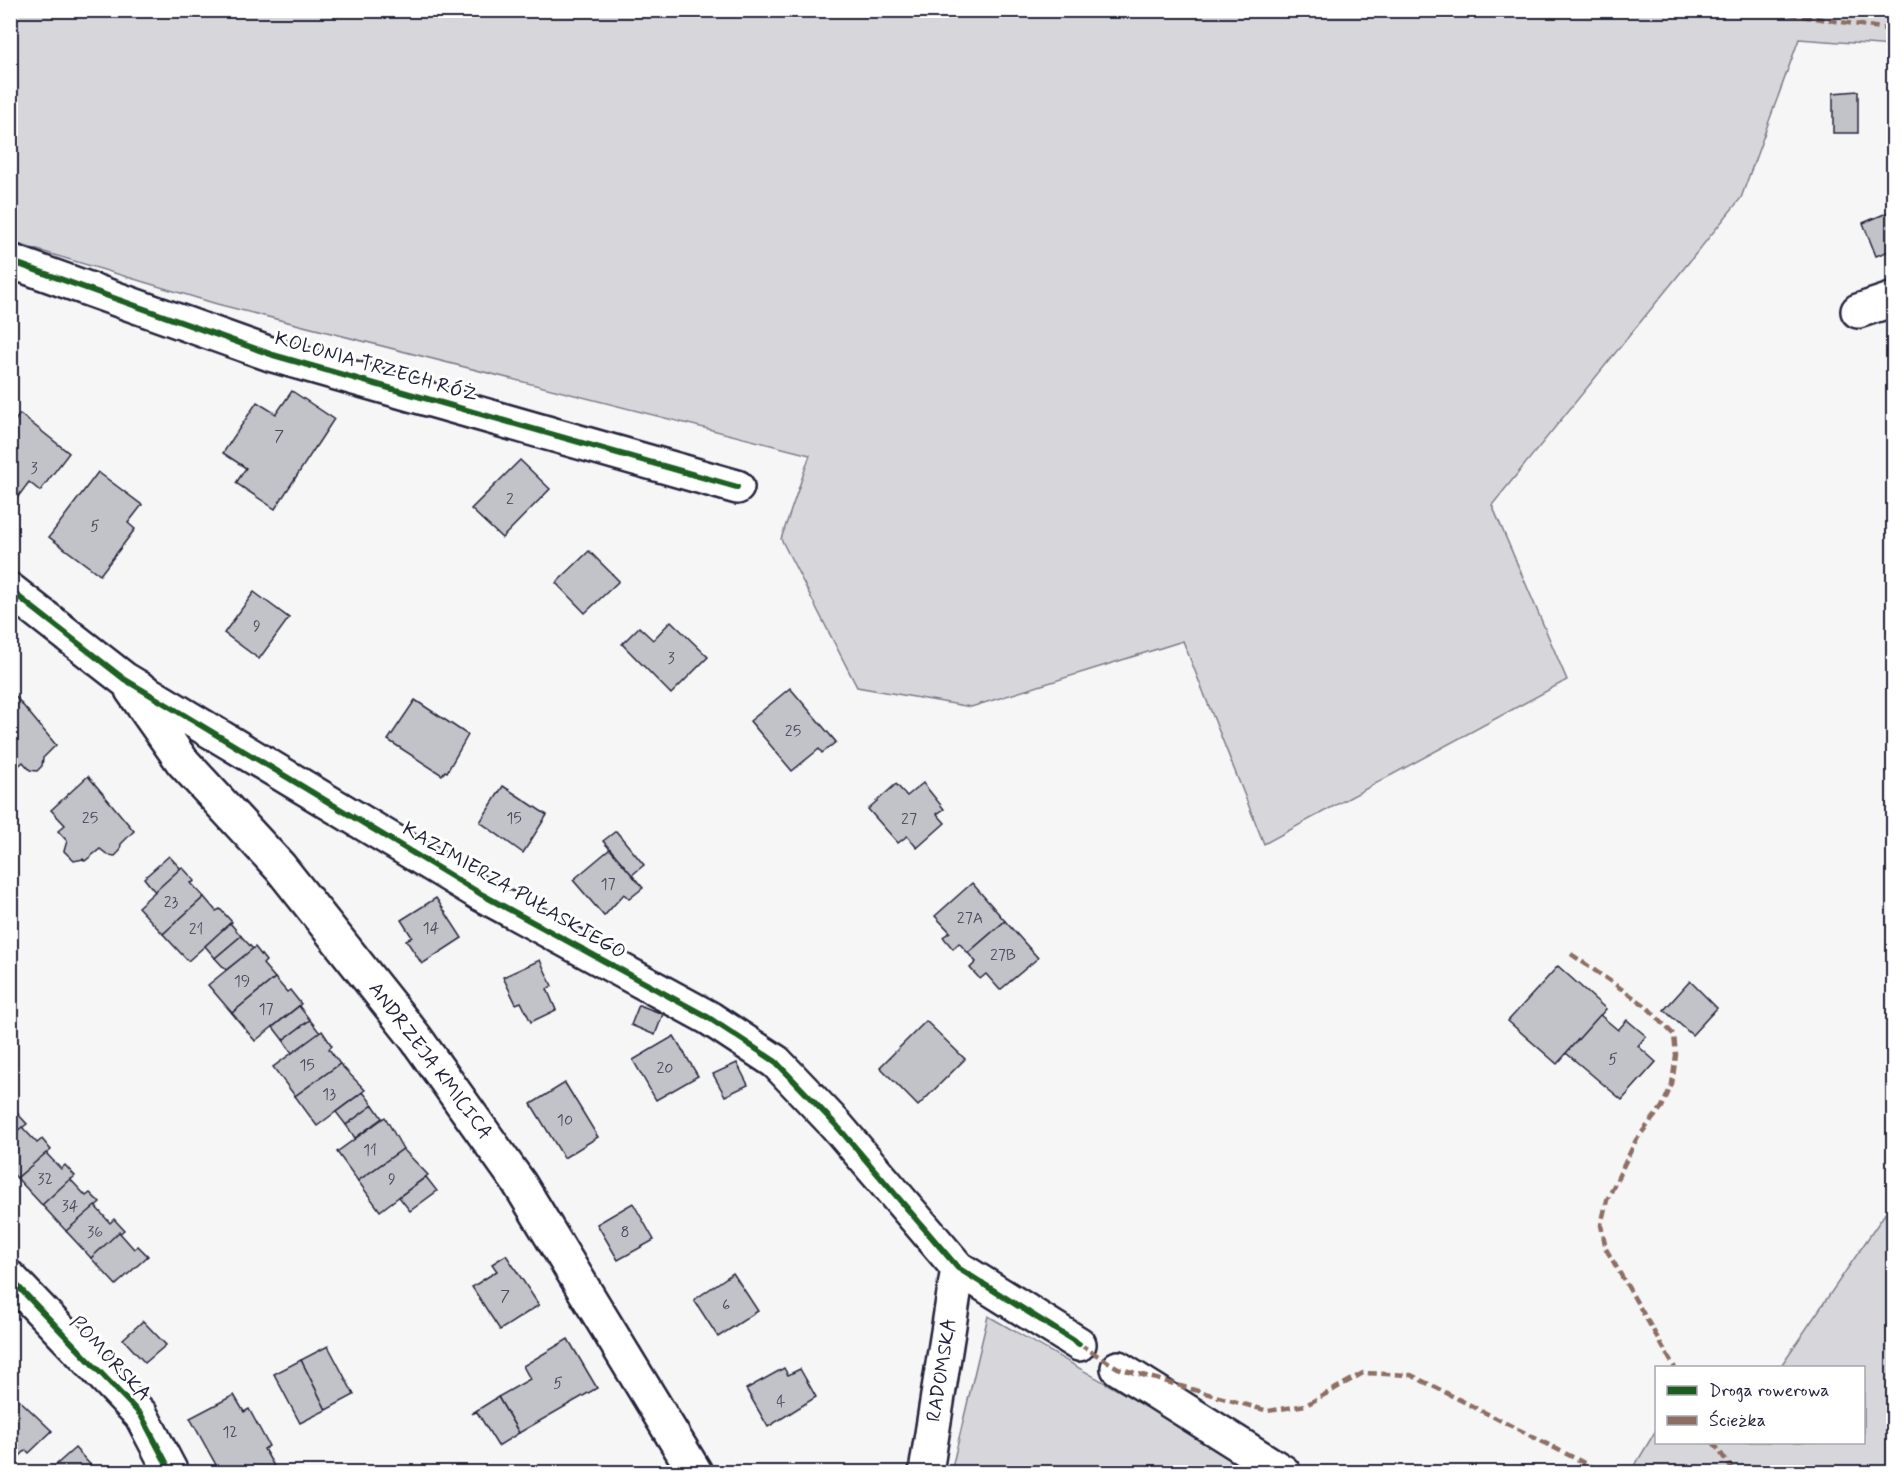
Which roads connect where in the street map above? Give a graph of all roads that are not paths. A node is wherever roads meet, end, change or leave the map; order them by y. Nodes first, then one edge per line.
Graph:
1 (10, 261) edge
2 (1893, 298) edge
3 (1858, 311) dead end
4 (737, 487) dead end
5 (10, 590) edge
6 (124, 679) junction
7 (958, 1268) junction
8 (10, 1278) edge
9 (1079, 1344) dead end
10 (1118, 1368) dead end
11 (171, 1473) edge
12 (695, 1473) edge
13 (926, 1473) edge
14 (1283, 1473) edge

1 - 4 street, KOLONIA TRZECH RÓŻ
2 - 3 street
5 - 6 street, KAZIMIERZA PUŁASKIEGO
6 - 7 street, KAZIMIERZA PUŁASKIEGO
6 - 12 street, ANDRZEJA KMICICA
7 - 9 street, KAZIMIERZA PUŁASKIEGO
7 - 13 street, RADOMSKA
8 - 11 street, POMORSKA
10 - 14 street

